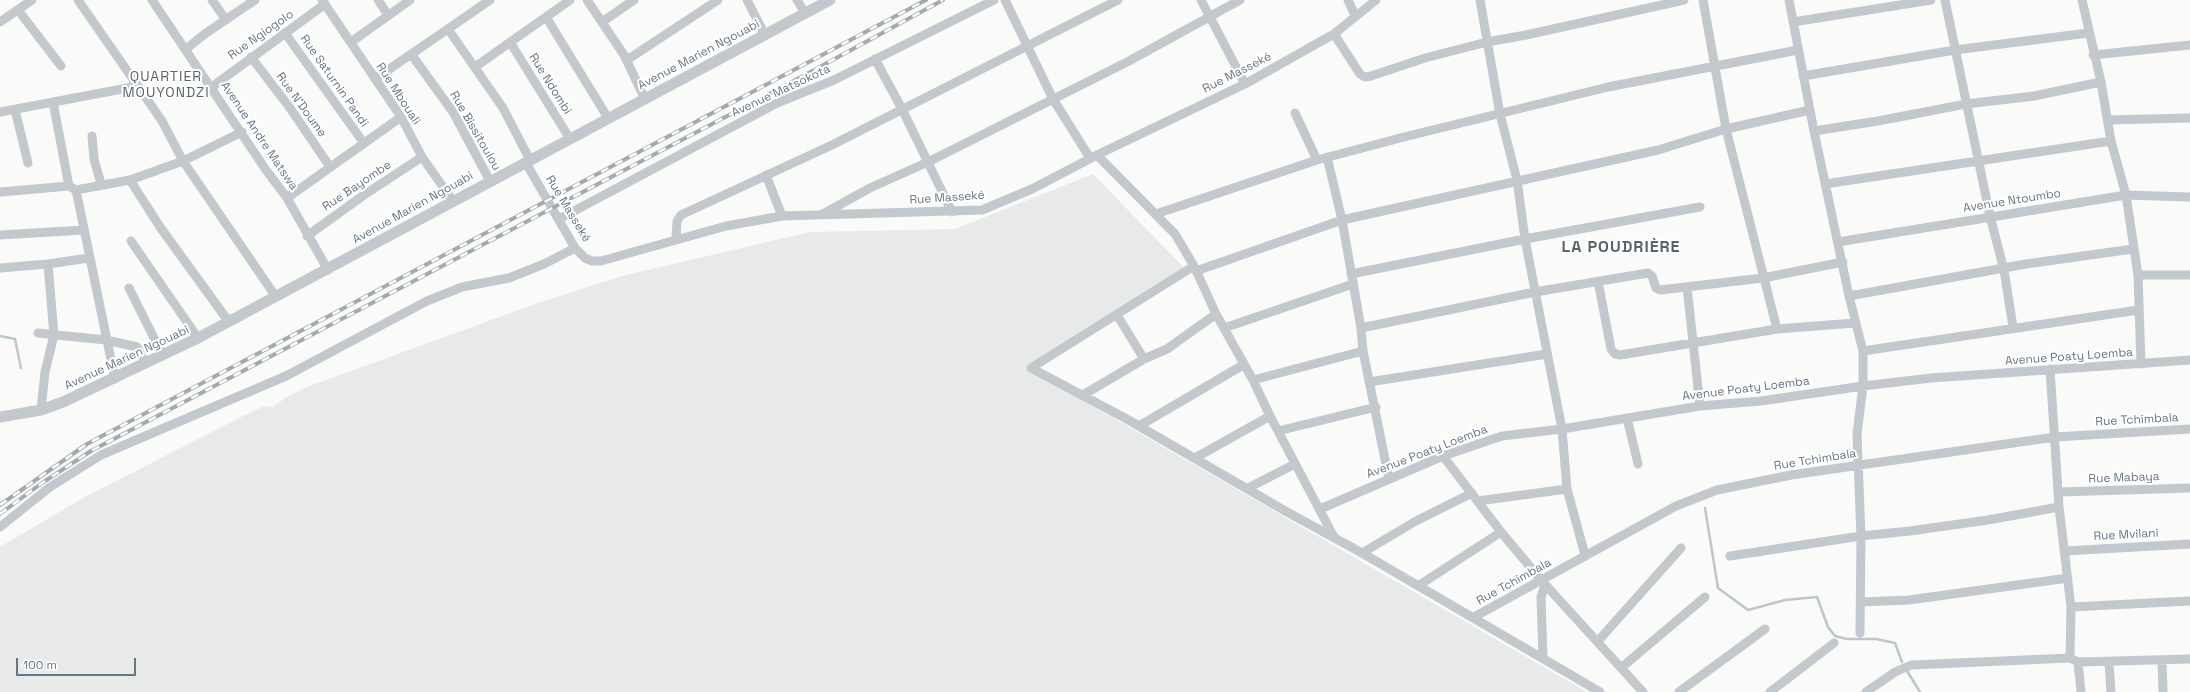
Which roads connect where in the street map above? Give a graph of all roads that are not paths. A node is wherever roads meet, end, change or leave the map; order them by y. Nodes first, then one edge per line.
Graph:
1 (32, 0) edge
2 (78, 0) edge
3 (152, 0) edge
4 (212, 0) edge
5 (255, 0) edge
6 (378, 0) edge
7 (410, 0) edge
8 (570, 0) edge
9 (588, 0) edge
10 (634, 0) edge
11 (718, 0) edge
12 (746, 0) edge
13 (797, 0) edge
14 (830, 0) edge
15 (994, 0) edge
16 (1004, 0) edge
17 (1118, 0) edge
18 (1201, 0) edge
19 (1240, 0) edge
20 (1348, 0) edge
21 (1376, 0) edge
22 (1480, 0) edge
23 (1684, 0) edge
24 (1703, 0) edge
25 (1789, 0) edge
26 (1931, 0) edge
27 (1945, 0) edge
28 (2082, 0) edge
29 (485, 1) edge
30 (324, 2) edge
31 (18, 10) junction
32 (805, 13) junction
33 (388, 15) junction
34 (1210, 16) junction
35 (1356, 16) junction
36 (546, 17) junction
37 (226, 20) junction
38 (0, 22) edge
39 (602, 22) junction
40 (1793, 22) junction
41 (448, 29) junction
42 (285, 33) junction
43 (2088, 33) junction
44 (765, 34) junction
45 (1334, 34) junction
46 (351, 42) junction
47 (510, 42) junction
48 (1487, 42) junction
49 (2190, 45) edge
50 (1028, 47) junction
51 (186, 49) junction
52 (1798, 50) junction
53 (1956, 50) junction
54 (411, 54) junction
55 (2093, 55) junction
56 (251, 57) junction
57 (627, 60) junction
58 (875, 60) junction
59 (61, 66) dead end
60 (1714, 66) junction
61 (475, 67) junction
62 (1804, 76) junction
63 (375, 79) junction
64 (2101, 82) junction
65 (1245, 84) junction
66 (138, 86) junction
67 (212, 87) junction
68 (645, 99) junction
69 (1053, 99) junction
70 (53, 102) junction
71 (1966, 104) junction
72 (16, 110) junction
73 (902, 110) junction
74 (1810, 110) junction
75 (0, 112) edge
76 (1295, 113) dead end
77 (1500, 114) junction
78 (401, 117) junction
79 (608, 118) junction
80 (2190, 118) edge
81 (2108, 120) junction
82 (1726, 130) junction
83 (1814, 131) junction
84 (242, 132) junction
85 (92, 136) dead end
86 (570, 139) junction
87 (2111, 141) junction
88 (364, 142) junction
89 (422, 157) junction
90 (1094, 157) junction
91 (1328, 157) junction
92 (1317, 160) junction
93 (183, 161) junction
94 (1978, 161) junction
95 (528, 162) junction
96 (928, 162) junction
97 (28, 163) dead end
98 (330, 167) junction
99 (766, 175) junction
100 (130, 180) junction
101 (1517, 180) junction
102 (490, 181) junction
103 (101, 184) junction
104 (1825, 184) junction
105 (72, 188) junction
106 (0, 192) edge
107 (2126, 195) junction
108 (2190, 197) edge
109 (287, 198) junction
110 (453, 201) junction
111 (1700, 207) dead end
112 (952, 212) junction
113 (1156, 214) junction
114 (782, 216) junction
115 (820, 216) junction
116 (1990, 216) junction
117 (559, 219) junction
118 (1342, 220) junction
119 (84, 230) junction
120 (0, 235) edge
121 (307, 236) junction
122 (676, 239) junction
123 (1525, 239) junction
124 (131, 241) dead end
125 (1838, 242) junction
126 (576, 248) junction
127 (2133, 249) junction
128 (89, 258) junction
129 (1843, 262) junction
130 (48, 264) junction
131 (0, 268) edge
132 (1195, 268) junction
133 (328, 270) junction
134 (2004, 270) junction
135 (1351, 274) junction
136 (2190, 274) edge
137 (2138, 275) junction
138 (1763, 278) junction
139 (1598, 281) junction
140 (1353, 284) junction
141 (1688, 287) junction
142 (129, 288) dead end
143 (1535, 292) junction
144 (1849, 296) junction
145 (276, 297) junction
146 (2138, 310) junction
147 (1216, 314) junction
148 (1117, 315) junction
149 (229, 322) junction
150 (1855, 323) junction
151 (2013, 327) junction
152 (1224, 328) junction
153 (1361, 328) junction
154 (1777, 329) junction
155 (38, 333) dead end
156 (54, 335) junction
157 (198, 338) junction
158 (106, 340) junction
159 (1693, 342) junction
160 (1363, 351) junction
161 (1863, 351) junction
162 (1547, 354) junction
163 (163, 356) junction
164 (1144, 359) junction
165 (2190, 360) edge
166 (146, 364) junction
167 (1243, 364) junction
168 (2141, 364) junction
169 (2050, 369) junction
170 (115, 379) junction
171 (1253, 380) junction
172 (1369, 382) junction
173 (1863, 386) junction
174 (1083, 395) junction
175 (1700, 406) junction
176 (1376, 407) junction
177 (41, 410) junction
178 (1270, 416) junction
179 (0, 417) edge
180 (1627, 418) junction
181 (1139, 426) junction
182 (1562, 429) junction
183 (2190, 429) edge
184 (1278, 431) junction
185 (2055, 437) junction
186 (1443, 456) junction
187 (1195, 458) junction
188 (1295, 464) junction
189 (1638, 464) dead end
190 (1859, 465) junction
191 (1389, 479) junction
192 (1248, 488) junction
193 (2190, 488) edge
194 (1567, 489) junction
195 (2059, 492) junction
196 (1472, 493) junction
197 (1478, 500) junction
198 (2060, 507) junction
199 (1320, 509) junction
200 (0, 527) edge
201 (1501, 532) junction
202 (1860, 536) junction
203 (1334, 537) junction
204 (2190, 544) edge
205 (1680, 548) dead end
206 (2064, 550) junction
207 (1362, 553) junction
208 (1585, 555) junction
209 (1730, 556) dead end
210 (2068, 578) junction
211 (1544, 583) junction
212 (1418, 586) junction
213 (1705, 597) dead end
214 (2190, 601) edge
215 (1861, 602) junction
216 (2071, 607) junction
217 (1474, 617) junction
218 (1765, 629) dead end
219 (1860, 633) dead end
220 (1598, 641) junction
221 (1834, 643) dead end
222 (1543, 658) junction
223 (2190, 659) edge
224 (2074, 660) junction
225 (2162, 660) junction
226 (2109, 662) junction
227 (1621, 668) junction
228 (1600, 692) edge
229 (1643, 692) edge
230 (1678, 692) edge
231 (1770, 692) edge
232 (1866, 692) edge
233 (2081, 692) edge
234 (2111, 692) edge
235 (2163, 692) edge

1 - 31 street
2 - 66 street
3 - 51 street, Avenue Andre Matswa
4 - 37 street
5 - 37 street
6 - 33 street
7 - 33 street
8 - 36 street
9 - 39 street
10 - 39 street
11 - 57 street
12 - 44 street
13 - 32 street
14 - 32 street, Avenue Marien Ngouabi
15 - 58 street, Avenue Matsokota
16 - 50 street
17 - 50 street
18 - 34 street
19 - 34 street
20 - 35 street
21 - 35 street, Rue Masseké
22 - 48 street
23 - 48 street
24 - 60 street
25 - 40 street
26 - 40 street
27 - 53 street
28 - 43 street
29 - 41 street
30 - 42 street, Rue Ngiogolo
30 - 46 street, Rue Mbouali
31 - 38 street
31 - 59 street
32 - 44 street, Avenue Marien Ngouabi
33 - 46 street
34 - 65 street
34 - 69 street
35 - 45 street, Rue Masseké
36 - 47 street
36 - 79 street
37 - 51 street
39 - 57 street
40 - 52 street
41 - 54 street
41 - 61 street, Rue Masseké
42 - 56 street, Rue Ngiogolo
42 - 88 street, Rue Saturnin Pandi
43 - 53 street
43 - 55 street
44 - 68 street, Avenue Marien Ngouabi
45 - 48 street
45 - 65 street, Rue Masseké
46 - 63 street, Rue Mbouali
47 - 61 street
47 - 86 street, Rue Ndombi
48 - 77 street
49 - 55 street
50 - 69 street
50 - 73 street
51 - 67 street, Avenue Andre Matswa
52 - 60 street
52 - 62 street
53 - 62 street
53 - 71 street
54 - 63 street
54 - 102 street, Rue Bissitoulou
55 - 64 street
56 - 67 street, Rue Ngiogolo
56 - 98 street, Rue N'Doume
57 - 68 street
58 - 73 street
58 - 117 street, Avenue Matsokota
60 - 77 street
60 - 82 street
61 - 95 street, Rue Masseké
62 - 74 street
63 - 78 street, Rue Mbouali
64 - 71 street
64 - 81 street
65 - 90 street, Rue Masseké
66 - 70 street
66 - 93 street
67 - 84 street, Avenue Andre Matswa
68 - 79 street, Avenue Marien Ngouabi
69 - 90 street
69 - 96 street
70 - 72 street
70 - 105 street
71 - 83 street
71 - 94 street
72 - 75 street
72 - 97 street
73 - 96 street
73 - 99 street
74 - 82 street
74 - 83 street
76 - 92 street
77 - 91 street
77 - 101 street
78 - 88 street
78 - 89 street, Rue Mbouali
79 - 86 street, Avenue Marien Ngouabi
80 - 81 street
81 - 87 street
82 - 101 street
82 - 138 street
83 - 104 street
84 - 93 street
84 - 109 street, Avenue Andre Matswa
85 - 103 street
86 - 95 street, Avenue Marien Ngouabi
87 - 94 street
87 - 107 street
88 - 98 street
89 - 110 street, Rue Mbouali
89 - 121 street, Rue Bayombe
90 - 112 street, Rue Masseké
90 - 113 street
91 - 92 street
91 - 118 street
92 - 113 street
93 - 100 street
93 - 145 street
94 - 104 street
94 - 116 street
95 - 102 street, Avenue Marien Ngouabi
95 - 117 street, Rue Masseké
96 - 112 street
96 - 115 street
98 - 109 street
99 - 114 street
99 - 122 street
100 - 103 street
100 - 149 street
101 - 118 street
101 - 123 street
102 - 110 street, Avenue Marien Ngouabi
103 - 105 street
104 - 125 street
105 - 106 street
105 - 119 street
107 - 108 street, Avenue Ntoumbo
107 - 116 street, Avenue Ntoumbo
107 - 127 street
109 - 121 street, Avenue Andre Matswa
110 - 133 street, Avenue Marien Ngouabi
111 - 123 street
112 - 115 street, Rue Masseké
113 - 132 street
114 - 115 street, Rue Masseké
114 - 122 street, Rue Masseké
116 - 125 street, Avenue Ntoumbo
116 - 134 street
117 - 126 street, Rue Masseké
118 - 132 street
118 - 135 street
119 - 120 street
119 - 128 street
121 - 133 street, Avenue Andre Matswa
122 - 126 street, Rue Masseké
123 - 135 street
123 - 143 street
124 - 157 street
125 - 129 street
126 - 200 street
127 - 134 street
127 - 137 street
128 - 130 street
128 - 158 street
129 - 138 street
129 - 144 street
130 - 131 street
130 - 156 street
132 - 147 street
132 - 148 street
133 - 145 street, Avenue Marien Ngouabi
134 - 144 street
134 - 151 street
135 - 140 street
136 - 137 street
137 - 146 street
138 - 141 street
138 - 154 street
139 - 141 street
139 - 143 street
139 - 159 street
140 - 152 street
140 - 153 street
141 - 159 street
142 - 163 street
143 - 153 street
143 - 162 street
144 - 150 street
145 - 149 street, Avenue Marien Ngouabi
146 - 151 street
146 - 168 street
147 - 152 street
147 - 164 street
148 - 164 street
148 - 174 street
149 - 157 street, Avenue Marien Ngouabi
150 - 154 street
150 - 161 street
151 - 161 street
152 - 167 street
153 - 160 street
154 - 159 street
155 - 156 street
156 - 158 street
156 - 177 street
157 - 163 street, Avenue Marien Ngouabi
158 - 166 street
158 - 170 street
159 - 175 street
160 - 171 street
160 - 172 street
161 - 173 street
162 - 172 street
162 - 182 street
163 - 166 street, Avenue Marien Ngouabi
164 - 174 street
165 - 168 street, Avenue Poaty Loemba
166 - 170 street, Avenue Marien Ngouabi
167 - 171 street
167 - 181 street
168 - 169 street, Avenue Poaty Loemba
169 - 173 street, Avenue Poaty Loemba
169 - 185 street
170 - 177 street, Avenue Marien Ngouabi
171 - 178 street
172 - 176 street
173 - 175 street, Avenue Poaty Loemba
173 - 190 street
174 - 181 street
175 - 180 street, Avenue Poaty Loemba
176 - 184 street
176 - 191 street
177 - 179 street, Avenue Marien Ngouabi
178 - 184 street
178 - 187 street
180 - 182 street, Avenue Poaty Loemba
180 - 189 street
181 - 187 street
182 - 186 street, Avenue Poaty Loemba
182 - 194 street
183 - 185 street, Rue Tchimbala
184 - 188 street
185 - 190 street, Rue Tchimbala
185 - 195 street
186 - 191 street, Avenue Poaty Loemba
186 - 196 street
187 - 192 street
188 - 192 street
188 - 199 street
190 - 202 street
190 - 208 street, Rue Tchimbala
191 - 199 street, Avenue Poaty Loemba
192 - 203 street
193 - 195 street, Rue Mabaya
194 - 197 street
194 - 208 street
195 - 198 street
196 - 197 street
196 - 207 street
197 - 201 street
198 - 202 street
198 - 206 street
199 - 203 street
201 - 211 street
201 - 212 street
202 - 209 street
202 - 215 street
203 - 207 street
204 - 206 street, Rue Mvilani
205 - 220 street
206 - 210 street
207 - 212 street
208 - 211 street, Rue Tchimbala
210 - 215 street
210 - 216 street
211 - 217 street, Rue Tchimbala
211 - 220 street
211 - 222 street
212 - 217 street
213 - 227 street
214 - 216 street
215 - 219 street
216 - 224 street
217 - 222 street
218 - 230 street
220 - 227 street
221 - 231 street
222 - 228 street
223 - 225 street
224 - 226 street
224 - 232 street
224 - 233 street
225 - 226 street
225 - 235 street
226 - 234 street
227 - 229 street

